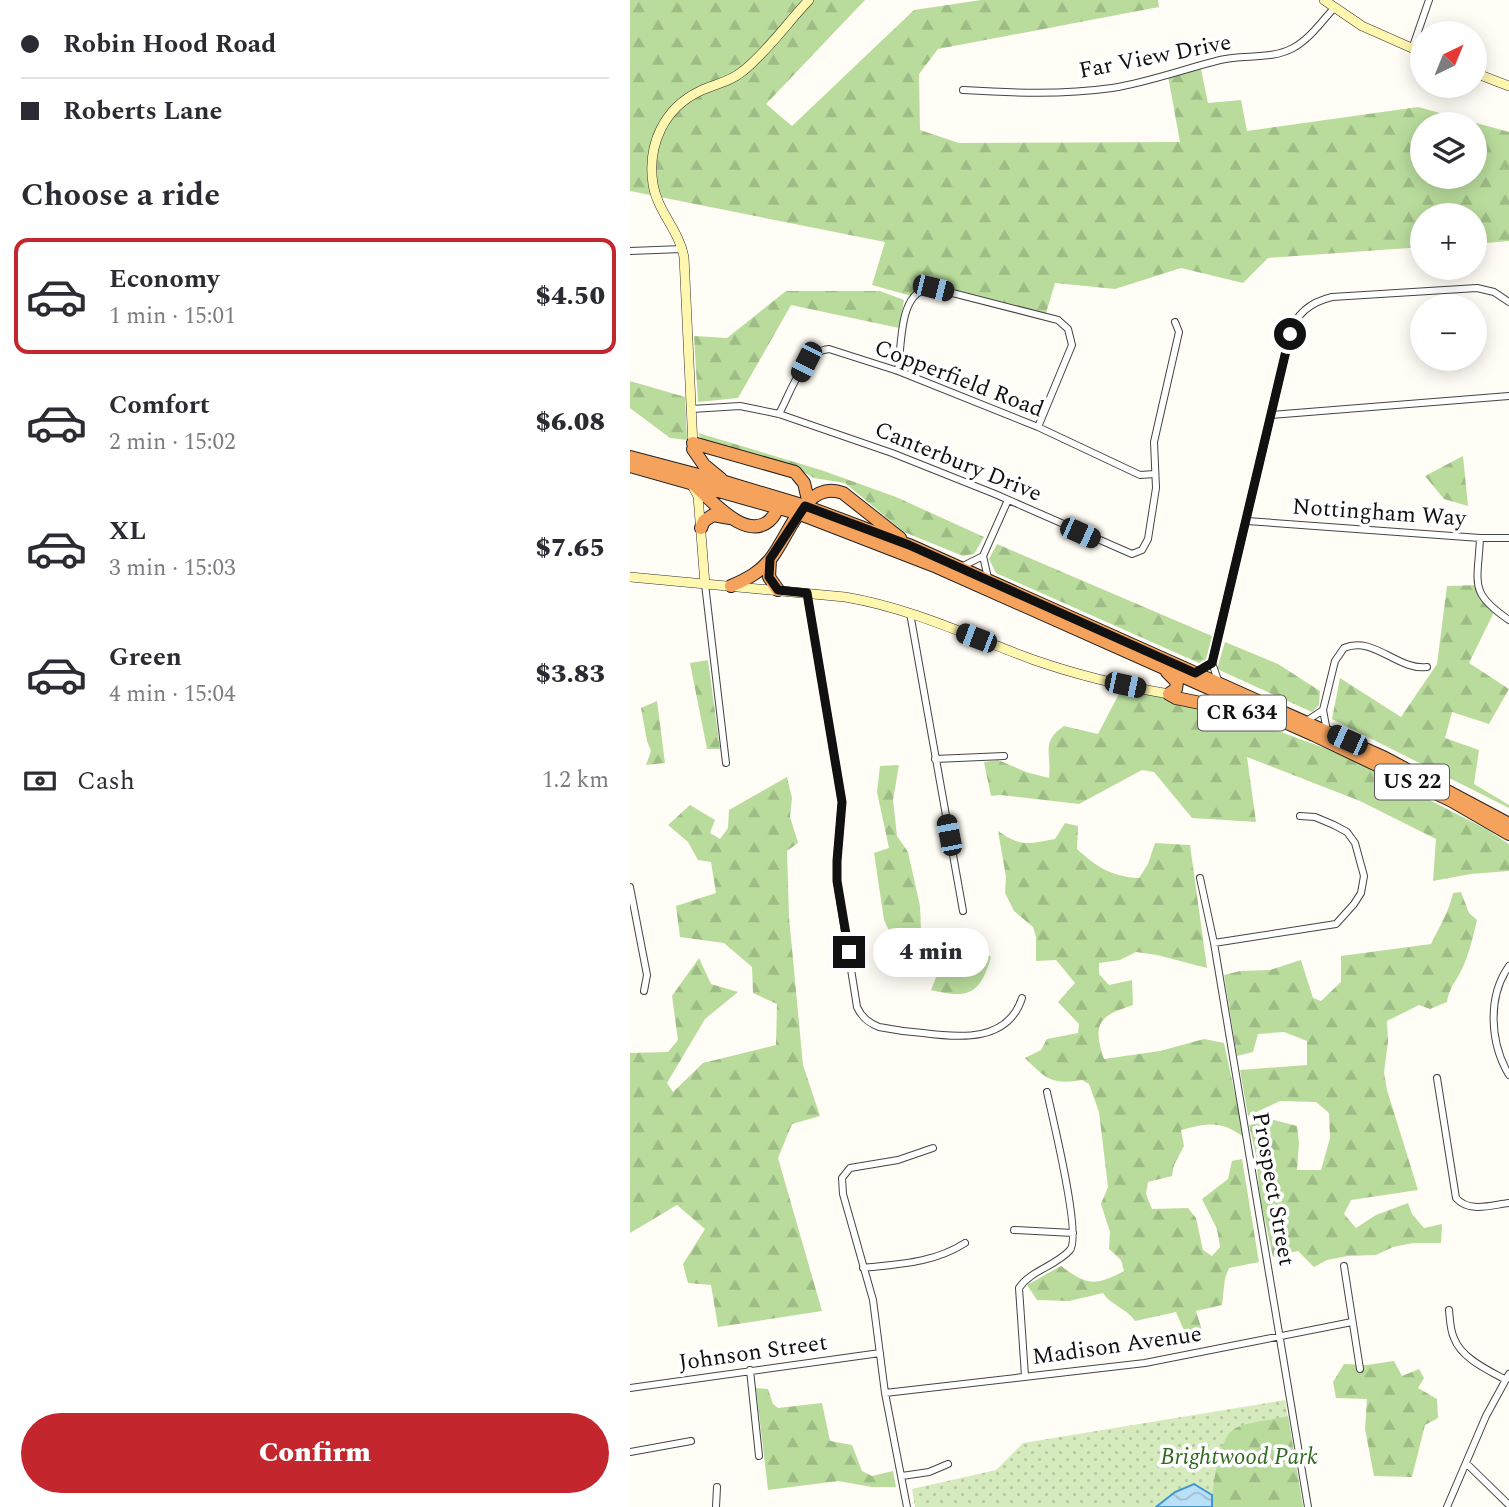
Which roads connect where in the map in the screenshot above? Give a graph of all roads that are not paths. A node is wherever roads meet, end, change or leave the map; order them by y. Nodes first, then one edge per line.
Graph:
1 (809, 0) edge
2 (1324, 0) edge
3 (1429, 0) edge
4 (1335, 7) junction
5 (1422, 21) edge
6 (1410, 48) edge
7 (1488, 78) edge
8 (1509, 86) edge
9 (963, 90) dead end
10 (682, 249) junction
11 (630, 251) edge
12 (1509, 302) edge
13 (1175, 322) dead end
14 (898, 371) junction
15 (1509, 397) edge
16 (692, 409) junction
17 (779, 414) junction
18 (1271, 415) junction
19 (1038, 427) junction
20 (693, 446) junction
21 (630, 457) edge
22 (630, 466) edge
23 (669, 467) junction
24 (1155, 474) junction
25 (691, 482) junction
26 (725, 482) junction
27 (1008, 500) junction
28 (774, 501) junction
29 (804, 507) junction
30 (734, 519) junction
31 (1247, 521) junction
32 (701, 528) junction
33 (1480, 538) junction
34 (1509, 538) edge
35 (909, 545) junction
36 (983, 556) junction
37 (770, 559) junction
38 (960, 568) junction
39 (630, 577) edge
40 (989, 580) junction
41 (705, 584) junction
42 (731, 586) junction
43 (778, 590) junction
44 (807, 593) junction
45 (910, 613) junction
46 (1509, 620) edge
47 (1212, 663) junction
48 (1427, 667) dead end
49 (1162, 668) junction
50 (1195, 673) junction
51 (1219, 683) junction
52 (1169, 694) junction
53 (1323, 710) junction
54 (1305, 722) junction
55 (1327, 732) junction
56 (1314, 735) junction
57 (1004, 756) dead end
58 (935, 759) junction
59 (726, 763) dead end
60 (1300, 816) dead end
61 (1509, 824) edge
62 (1509, 834) edge
63 (1200, 878) dead end
64 (630, 887) edge
65 (963, 911) dead end
66 (1214, 943) junction
67 (1509, 966) edge
68 (644, 991) dead end
69 (1022, 998) dead end
70 (1509, 1075) edge
71 (1437, 1078) dead end
72 (1047, 1092) dead end
73 (933, 1148) dead end
74 (1509, 1203) edge
75 (1014, 1230) dead end
76 (1073, 1233) junction
77 (965, 1242) dead end
78 (863, 1268) junction
79 (1344, 1268) dead end
80 (1449, 1310) dead end
81 (1352, 1322) junction
82 (1280, 1337) junction
83 (880, 1353) junction
84 (1360, 1369) dead end
85 (750, 1370) junction
86 (1025, 1377) junction
87 (1507, 1377) edge
88 (630, 1388) edge
89 (885, 1392) junction
90 (691, 1441) dead end
91 (630, 1452) edge
92 (759, 1456) dead end
93 (1466, 1463) junction
94 (948, 1464) dead end
95 (902, 1476) junction
96 (717, 1488) dead end
97 (1509, 1505) edge
98 (716, 1507) edge
99 (907, 1507) edge
100 (1308, 1507) edge
101 (1447, 1507) edge

1 - 10 street
2 - 4 street
3 - 5 street
4 - 6 street
4 - 9 street, Far View Drive
7 - 8 street
10 - 11 street
10 - 16 street
12 - 18 street
13 - 24 street, Canterbury Drive
14 - 17 street, Copperfield Road
14 - 19 street, Copperfield Road
14 - 19 street
15 - 18 street
16 - 17 street, Canterbury Drive
16 - 20 street
17 - 27 street, Canterbury Drive
18 - 31 street
19 - 24 street, Copperfield Road
20 - 23 highway
20 - 26 highway
20 - 29 highway
21 - 23 highway, US 22
22 - 25 highway, US 22
23 - 26 highway, US 22
24 - 27 street, Canterbury Drive
25 - 28 highway, US 22
25 - 30 highway
25 - 32 street
26 - 28 highway, US 22
27 - 36 street
28 - 29 highway, US 22
28 - 30 highway
29 - 35 highway, US 22
29 - 35 highway
29 - 37 highway
29 - 49 highway, US 22
30 - 32 highway
31 - 33 street, Nottingham Way
31 - 47 street
32 - 41 street
33 - 34 street, Nottingham Way
33 - 46 street
35 - 38 highway, US 22
36 - 38 street
36 - 40 street
37 - 42 highway
37 - 43 highway
38 - 40 highway, US 22
39 - 41 street, CR 634
40 - 50 highway, US 22
41 - 42 street, CR 634
41 - 59 street
42 - 43 street, CR 634
43 - 44 street, CR 634
44 - 45 street, CR 634
44 - 69 street
45 - 52 street, CR 634
45 - 58 street
47 - 50 street
47 - 51 street
48 - 53 street
49 - 52 highway, CR 634
49 - 56 highway, US 22
50 - 51 highway, US 22
51 - 54 highway, US 22
52 - 56 highway, CR 634
53 - 54 street
53 - 55 street
54 - 55 highway, US 22
55 - 61 highway, US 22
56 - 62 highway, US 22
57 - 58 street
58 - 65 street
60 - 66 street
63 - 66 street, Prospect Street
64 - 68 street
66 - 82 street, Prospect Street
67 - 70 street
71 - 74 street
72 - 76 street
73 - 78 street
75 - 76 street
76 - 86 street
77 - 78 street
78 - 83 street
79 - 81 street
80 - 87 street
81 - 82 street, Madison Avenue
81 - 84 street
82 - 86 street, Madison Avenue
82 - 100 street, Prospect Street
83 - 85 street, Johnson Street
83 - 89 street
85 - 88 street, Johnson Street
85 - 92 street
86 - 89 street, Madison Avenue
87 - 93 street
89 - 95 street
90 - 91 street
93 - 97 street
93 - 101 street
94 - 95 street
95 - 99 street
96 - 98 street

